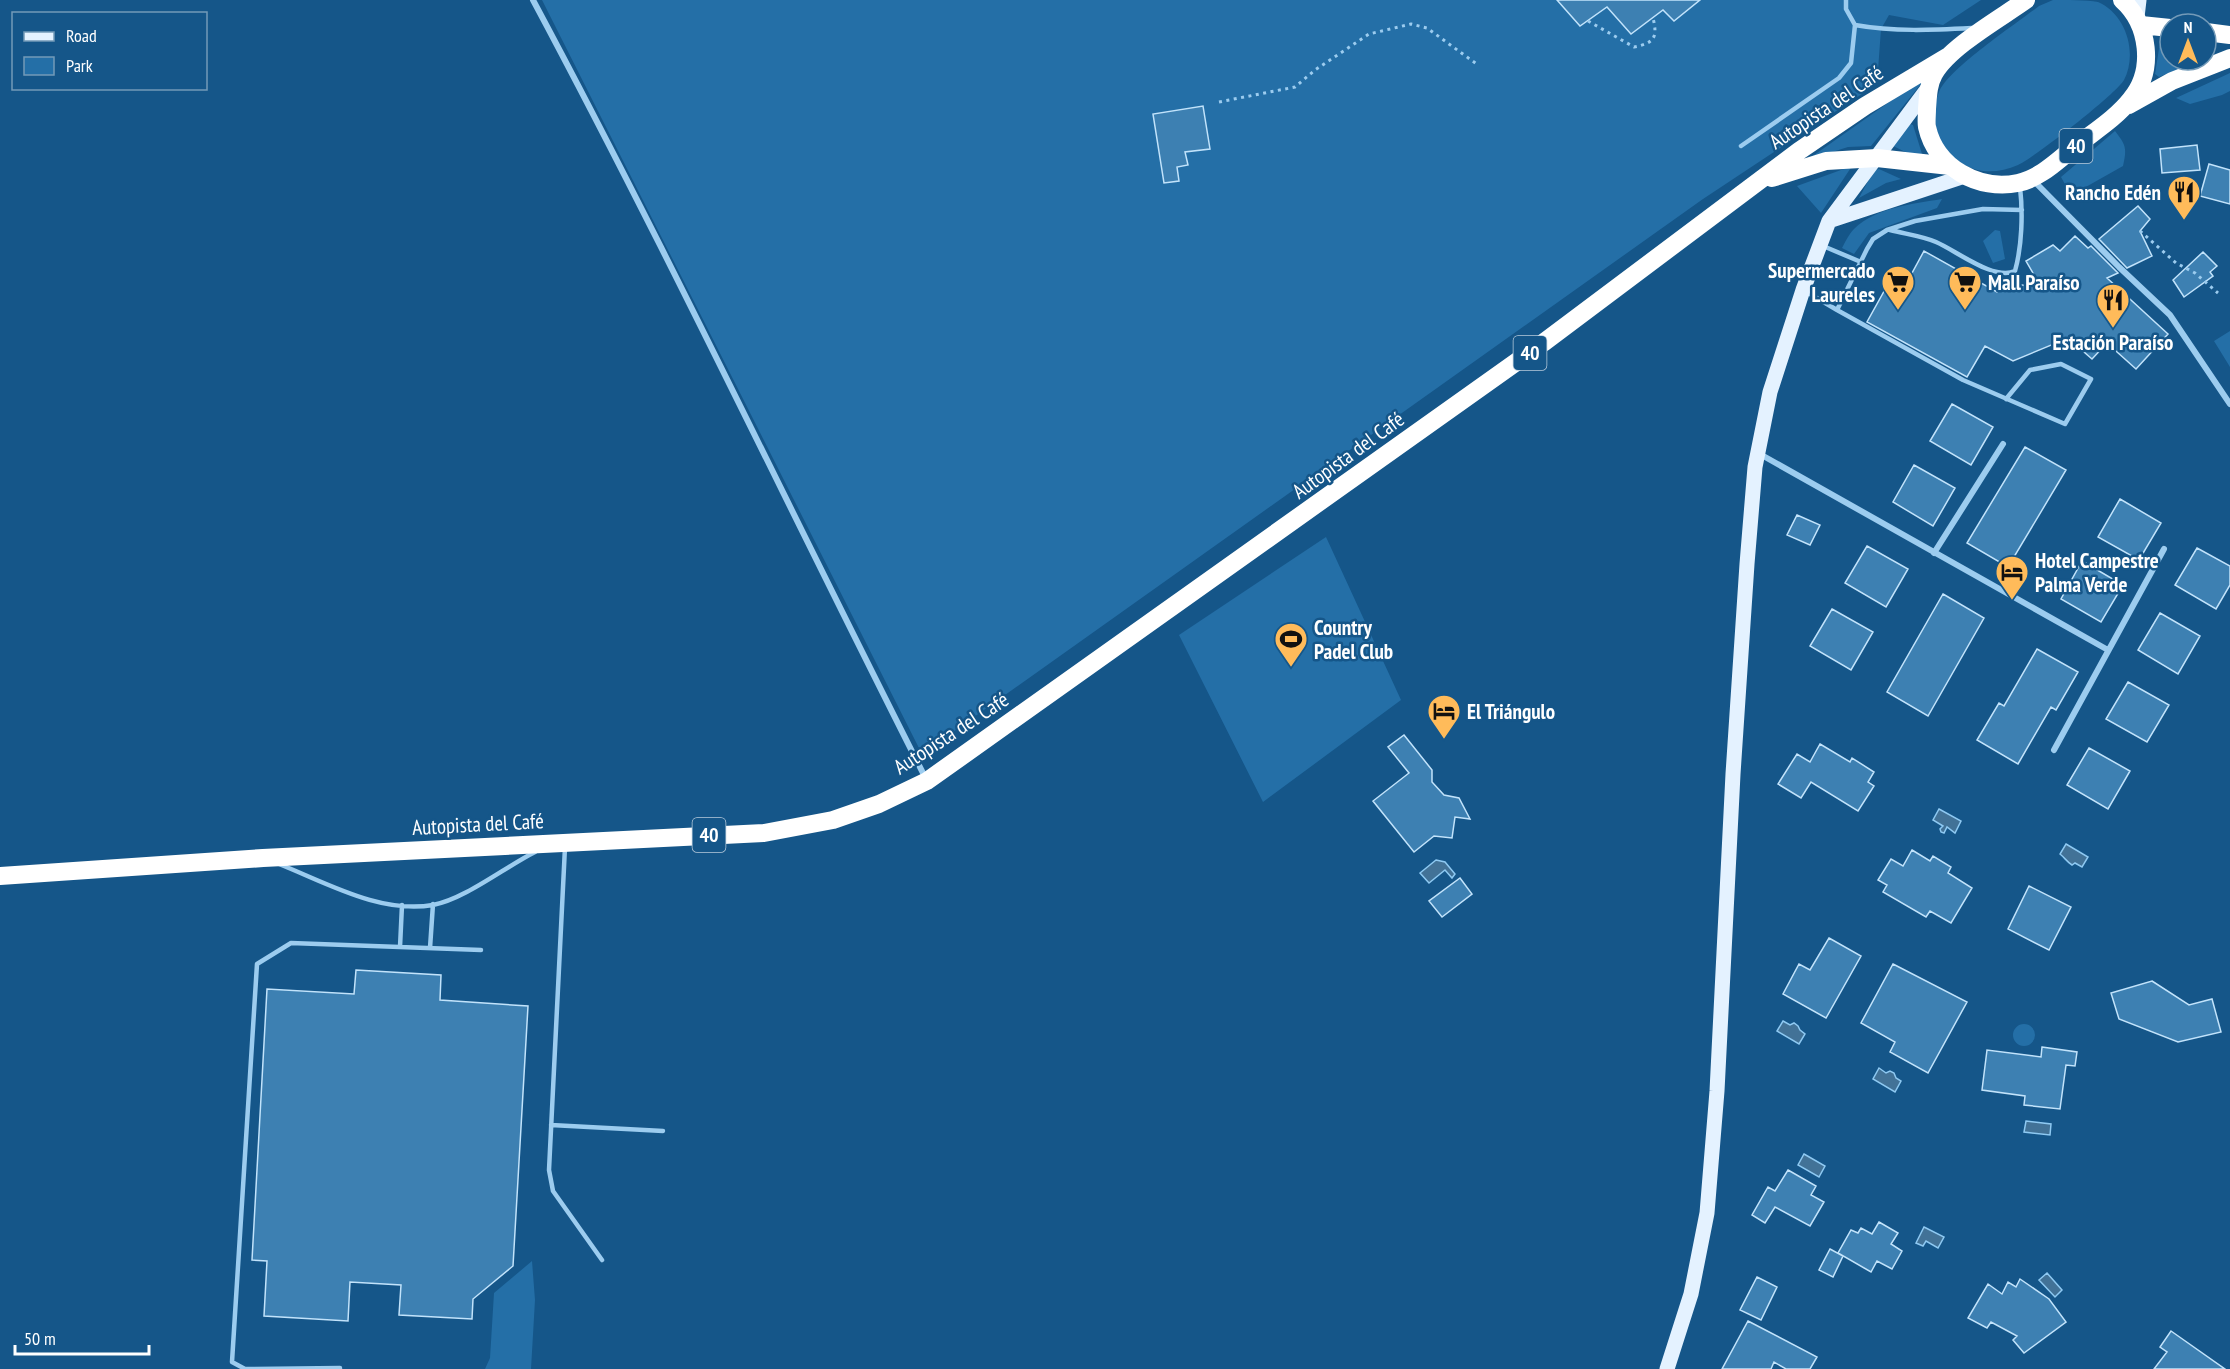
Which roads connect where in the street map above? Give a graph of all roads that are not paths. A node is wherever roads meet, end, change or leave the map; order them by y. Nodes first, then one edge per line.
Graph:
1 (533, 0) edge
2 (1846, 0) edge
3 (2026, 0) edge
4 (2122, 0) edge
5 (2139, 14) edge
6 (2158, 23) edge
7 (1855, 25) junction
8 (1987, 28) junction
9 (1947, 57) junction
10 (2230, 58) edge
11 (1928, 88) junction
12 (2120, 111) junction
13 (1741, 146) dead end
14 (1877, 158) junction
15 (1950, 166) junction
16 (1965, 176) junction
17 (2026, 180) junction
18 (1734, 200) junction
19 (2022, 210) junction
20 (1829, 221) junction
21 (1887, 230) junction
22 (1820, 245) junction
23 (1860, 262) junction
24 (1803, 290) junction
25 (1837, 310) junction
26 (2006, 399) junction
27 (2230, 404) edge
28 (2003, 444) dead end
29 (1757, 453) junction
30 (2164, 549) dead end
31 (1934, 553) junction
32 (2108, 650) junction
33 (2054, 750) dead end
34 (927, 781) junction
35 (560, 842) junction
36 (263, 858) junction
37 (0, 876) edge
38 (433, 904) junction
39 (402, 905) junction
40 (400, 947) junction
41 (430, 948) junction
42 (481, 950) dead end
43 (551, 1125) junction
44 (663, 1131) dead end
45 (602, 1260) dead end
46 (340, 1368) edge
47 (1667, 1369) edge

1 - 34 street
2 - 7 lane
3 - 8 highway, 40
4 - 5 highway
5 - 6 highway
5 - 12 highway, 40
7 - 8 lane
7 - 13 lane
8 - 9 highway, 40
9 - 11 highway, 40
9 - 18 highway, Autopista del Café / 40
10 - 12 highway, 40
11 - 14 main road
11 - 15 highway, 40
12 - 17 highway, 40
14 - 15 highway, Autopista del Café / 40
14 - 18 highway, Autopista del Café / 40
14 - 20 main road
15 - 16 highway, 40
16 - 17 highway, 40
16 - 20 main road
17 - 19 lane
17 - 27 street
18 - 34 highway, Autopista del Café / 40
19 - 21 lane
19 - 21 lane
20 - 22 main road
21 - 23 lane
22 - 23 lane
22 - 24 main road
23 - 25 lane
24 - 25 lane
24 - 29 main road
25 - 26 lane
26 - 26 lane
28 - 31 street
29 - 31 street
29 - 47 main road
30 - 32 street
31 - 32 street
32 - 33 street
34 - 35 highway, Autopista del Café / 40
35 - 36 highway, Autopista del Café / 40
35 - 38 lane
35 - 43 lane
36 - 37 highway, Autopista del Café / 40
36 - 39 lane
38 - 39 lane
38 - 41 lane
39 - 40 lane
40 - 41 lane
40 - 46 lane
41 - 42 lane
43 - 44 lane
43 - 45 lane

